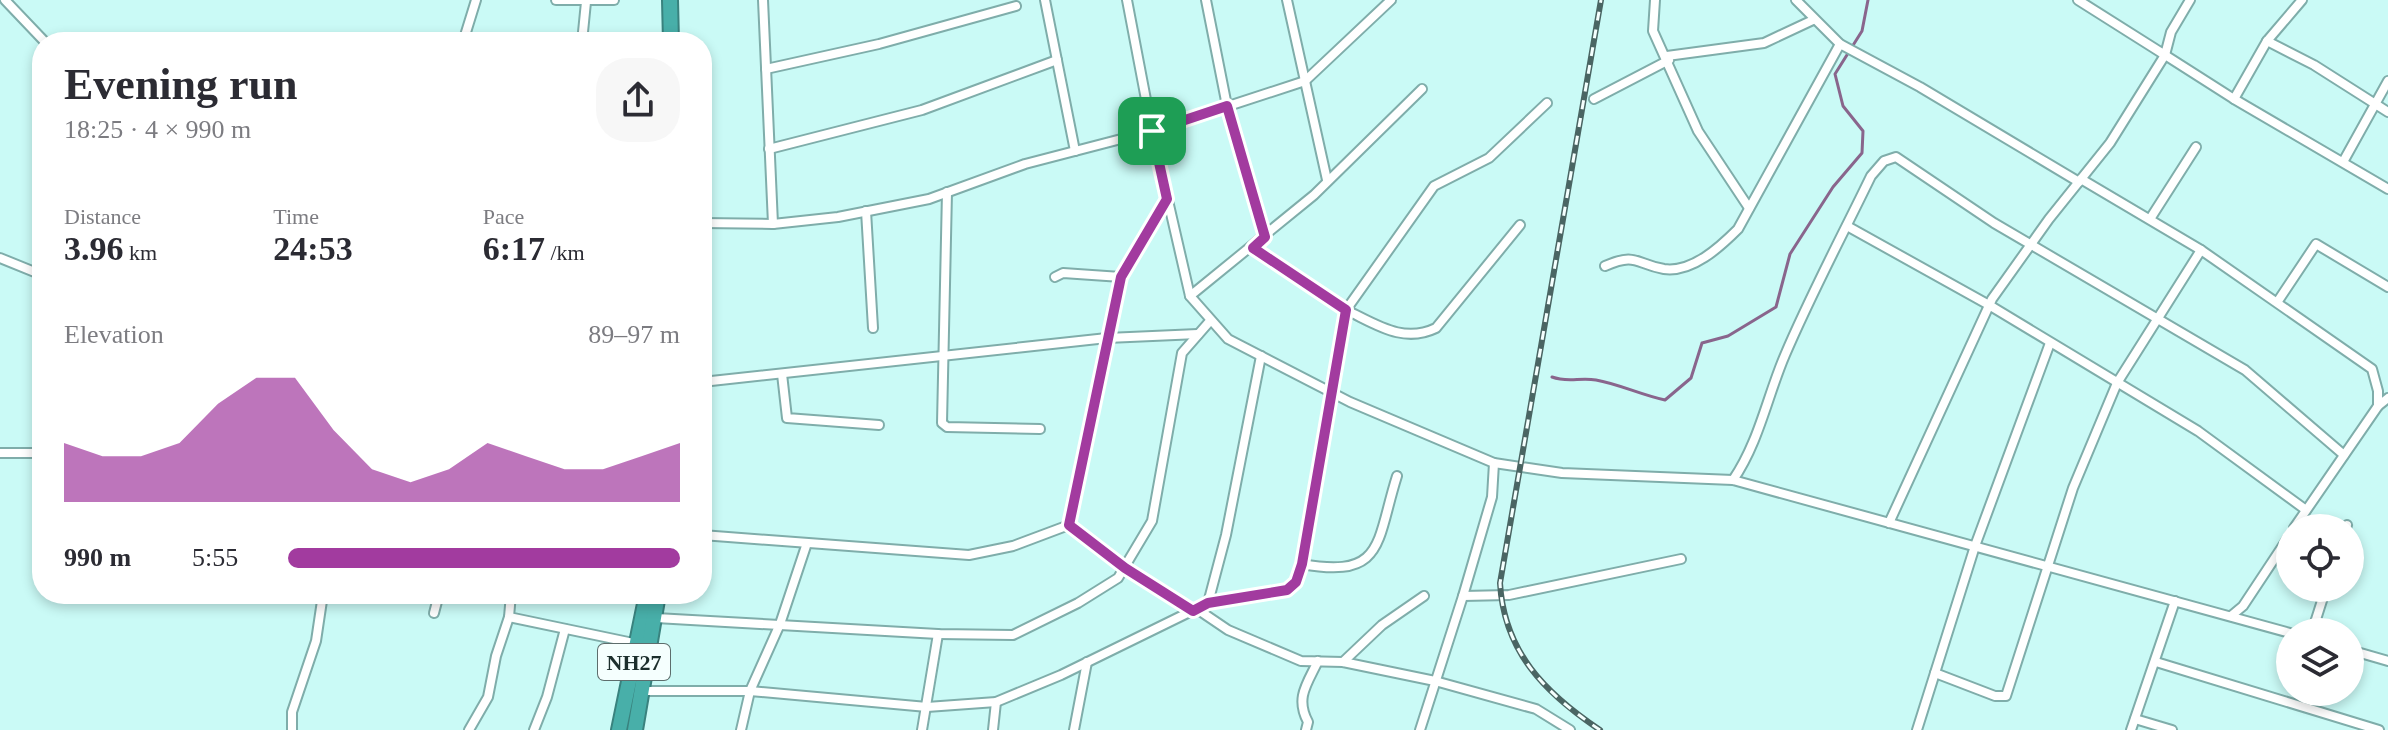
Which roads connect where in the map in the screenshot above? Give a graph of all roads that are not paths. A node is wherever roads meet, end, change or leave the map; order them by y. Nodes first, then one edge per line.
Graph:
1 (5, 0) edge
2 (476, 0) edge
3 (556, 0) edge
4 (614, 0) edge
5 (670, 0) edge
6 (763, 0) edge
7 (1045, 0) edge
8 (1127, 0) edge
9 (1206, 0) edge
10 (1287, 0) edge
11 (1391, 0) edge
12 (1655, 0) edge
13 (1796, 0) edge
14 (2078, 0) edge
15 (2190, 0) edge
16 (2302, 0) edge
17 (586, 2) junction
18 (1016, 6) dead end
19 (1813, 20) junction
20 (35, 32) edge
21 (466, 32) edge
22 (583, 32) edge
23 (671, 32) edge
24 (2267, 41) junction
25 (1843, 45) junction
26 (2165, 55) junction
27 (1668, 58) junction
28 (1057, 60) junction
29 (766, 69) junction
30 (1305, 81) junction
31 (2388, 81) edge
32 (1422, 89) dead end
33 (1594, 99) dead end
34 (2234, 99) junction
35 (1547, 103) dead end
36 (2376, 104) junction
37 (1227, 106) junction
38 (2388, 112) edge
39 (1152, 131) junction
40 (2196, 147) dead end
41 (769, 149) junction
42 (1075, 151) junction
43 (2343, 162) junction
44 (1327, 180) junction
45 (2080, 181) junction
46 (2388, 189) edge
47 (947, 192) junction
48 (1167, 199) junction
49 (1749, 208) junction
50 (866, 211) junction
51 (2150, 219) junction
52 (712, 223) edge
53 (773, 224) junction
54 (1520, 225) dead end
55 (1847, 226) junction
56 (1265, 237) junction
57 (2033, 243) junction
58 (1253, 248) junction
59 (2201, 250) junction
60 (0, 258) edge
61 (1605, 266) dead end
62 (32, 271) edge
63 (1055, 277) dead end
64 (1121, 277) junction
65 (2388, 287) edge
66 (1190, 296) junction
67 (2278, 301) junction
68 (1989, 305) junction
69 (1346, 310) junction
70 (1210, 321) junction
71 (2158, 321) junction
72 (873, 328) dead end
73 (1198, 334) junction
74 (1107, 338) junction
75 (2050, 343) junction
76 (1261, 356) junction
77 (942, 357) junction
78 (782, 374) junction
79 (712, 381) edge
80 (2117, 383) junction
81 (1330, 392) junction
82 (2388, 398) edge
83 (2378, 406) junction
84 (879, 425) dead end
85 (1040, 429) dead end
86 (0, 453) edge
87 (32, 453) edge
88 (2344, 455) junction
89 (1494, 463) junction
90 (1397, 476) dead end
91 (1733, 480) junction
92 (2306, 510) junction
93 (2303, 514) edge
94 (1889, 523) junction
95 (1069, 525) junction
96 (712, 536) edge
97 (807, 543) junction
98 (1975, 546) junction
99 (2276, 556) edge
100 (1681, 559) dead end
101 (1302, 564) junction
102 (2047, 566) junction
103 (1125, 568) junction
104 (1424, 596) dead end
105 (1463, 596) junction
106 (2175, 601) junction
107 (1208, 603) junction
108 (322, 604) edge
109 (436, 604) edge
110 (510, 604) edge
111 (645, 604) edge
112 (657, 604) edge
113 (1195, 610) junction
114 (434, 613) dead end
115 (2231, 616) junction
116 (509, 617) junction
117 (656, 618) junction
118 (780, 624) junction
119 (565, 629) junction
120 (2276, 629) edge
121 (938, 634) junction
122 (638, 644) junction
123 (2364, 654) edge
124 (1318, 661) junction
125 (2388, 661) edge
126 (1087, 662) junction
127 (1343, 662) junction
128 (2156, 662) junction
129 (1935, 673) junction
130 (1435, 681) junction
131 (643, 691) junction
132 (750, 691) junction
133 (996, 702) junction
134 (927, 707) junction
135 (2135, 719) junction
136 (292, 730) edge
137 (469, 730) edge
138 (534, 730) edge
139 (619, 730) edge
140 (635, 730) edge
141 (741, 730) edge
142 (922, 730) edge
143 (993, 730) edge
144 (1074, 730) edge
145 (1306, 730) edge
146 (1420, 730) edge
147 (1570, 730) edge
148 (1917, 730) edge
149 (2131, 730) edge
150 (2172, 730) edge
151 (2379, 730) edge

1 - 20 street
2 - 21 street
3 - 17 street
4 - 17 street
5 - 23 highway
6 - 29 street
7 - 28 street
8 - 39 street
9 - 37 street
10 - 30 street
11 - 30 street
12 - 27 street
13 - 19 street
14 - 26 street
15 - 26 street
16 - 24 street
17 - 22 street
18 - 29 street
19 - 25 street
19 - 27 street
24 - 34 street
24 - 36 street
25 - 45 street
25 - 49 street
26 - 34 street
26 - 45 street
27 - 33 street
27 - 49 street
28 - 41 street
28 - 42 street
29 - 41 street
30 - 37 street
30 - 44 street
31 - 36 street
32 - 44 street
34 - 43 street
35 - 69 street
36 - 38 street
36 - 43 street
37 - 39 street
37 - 56 street
39 - 42 street
39 - 48 street
40 - 51 street
41 - 53 street
42 - 47 street
43 - 46 street
44 - 56 street
45 - 51 street
45 - 57 street
47 - 50 street
47 - 77 street
48 - 64 street
48 - 66 street
49 - 61 street
50 - 53 street
50 - 72 street
51 - 59 street
52 - 53 street
54 - 69 street
55 - 57 street
55 - 68 street
55 - 91 street
56 - 58 street
57 - 68 street
57 - 71 street
58 - 66 street
58 - 69 street
59 - 67 street
59 - 71 street
60 - 62 street
63 - 64 street
64 - 74 street
65 - 67 street
66 - 70 street
67 - 83 street
68 - 75 street
68 - 94 street
69 - 81 street
70 - 73 street
70 - 76 street
71 - 80 street
71 - 88 street
73 - 74 street
73 - 103 street
74 - 77 street
74 - 95 street
75 - 80 street
75 - 98 street
76 - 81 street
76 - 107 street
77 - 78 street
77 - 85 street
78 - 79 street
78 - 84 street
80 - 92 street
80 - 102 street
81 - 89 street
81 - 101 street
82 - 83 street
83 - 88 street
86 - 87 street
88 - 92 street
89 - 91 street
89 - 105 street
90 - 101 street
91 - 94 street
92 - 93 street
94 - 98 street
95 - 97 street
95 - 103 street
96 - 97 street
97 - 118 street
98 - 102 street
98 - 129 street
99 - 115 street
100 - 105 street
101 - 107 street
102 - 106 street
102 - 129 street
103 - 113 street
103 - 121 street
104 - 127 street
105 - 130 street
106 - 115 street
106 - 128 street
107 - 113 street
108 - 136 street
109 - 114 street
110 - 116 street
111 - 122 highway, NH27
112 - 117 highway, NH27
113 - 124 street
113 - 126 street
115 - 120 street
116 - 119 street
116 - 137 street
117 - 118 street
117 - 131 highway, NH27
118 - 121 street
118 - 132 street
119 - 122 street
119 - 138 street
121 - 134 street
122 - 139 highway, NH27
123 - 125 street
124 - 127 street
124 - 145 street
126 - 133 street
126 - 144 street
127 - 130 street
128 - 135 street
128 - 151 street
129 - 148 street
130 - 146 street
130 - 147 street
131 - 132 street
131 - 140 highway, NH27
132 - 134 street
132 - 141 street
133 - 134 street
133 - 143 street
134 - 142 street
135 - 149 street
135 - 150 street

